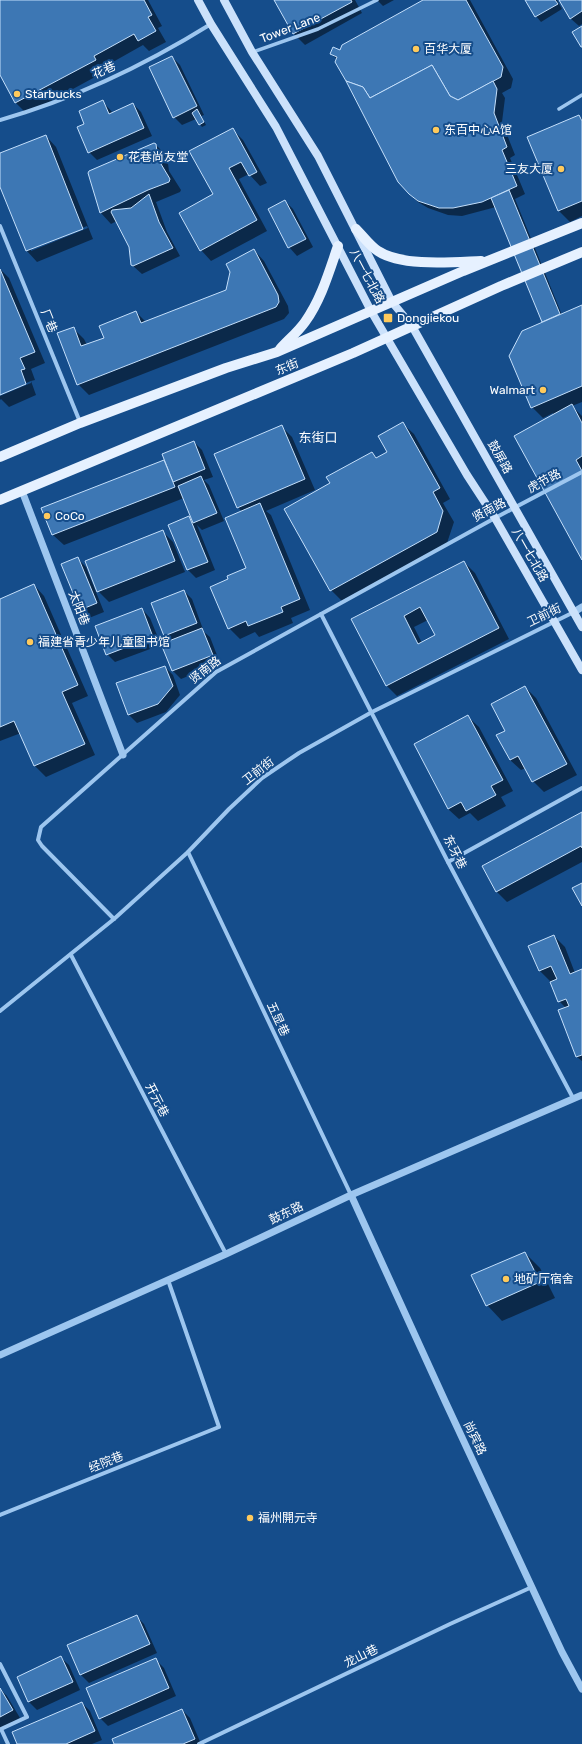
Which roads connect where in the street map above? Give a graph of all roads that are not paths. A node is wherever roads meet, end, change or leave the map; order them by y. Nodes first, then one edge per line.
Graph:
1 (198, 0) edge
2 (224, 0) edge
3 (377, 0) edge
4 (211, 24) junction
5 (252, 52) junction
6 (582, 95) edge
7 (559, 109) dead end
8 (0, 120) edge
9 (582, 223) edge
10 (0, 226) edge
11 (356, 229) junction
12 (338, 246) junction
13 (582, 252) edge
14 (491, 260) junction
15 (392, 302) junction
16 (371, 311) junction
17 (412, 326) junction
18 (387, 338) junction
19 (278, 352) junction
20 (80, 423) junction
21 (0, 457) edge
22 (582, 472) edge
23 (22, 491) junction
24 (0, 500) edge
25 (515, 507) junction
26 (495, 518) junction
27 (582, 607) edge
28 (574, 612) junction
29 (321, 614) junction
30 (555, 622) junction
31 (582, 627) edge
32 (582, 670) edge
33 (372, 712) junction
34 (123, 755) junction
35 (582, 788) edge
36 (188, 852) junction
37 (448, 862) junction
38 (114, 919) junction
39 (71, 955) junction
40 (0, 1011) edge
41 (582, 1095) edge
42 (573, 1098) junction
43 (351, 1195) junction
44 (226, 1254) junction
45 (168, 1280) junction
46 (0, 1355) edge
47 (0, 1515) edge
48 (533, 1587) junction
49 (0, 1664) edge
50 (582, 1689) edge
51 (8, 1744) edge
52 (199, 1744) edge

1 - 4 main road, 八一七北路
2 - 5 main road, 八一七北路
3 - 5 street, Tower Lane
4 - 8 street, 花巷
4 - 12 main road, 八一七北路
5 - 11 main road, 八一七北路
6 - 7 street
9 - 14 main road
10 - 20 street, 厂巷
11 - 14 main road
11 - 15 main road, 八一七北路
12 - 16 main road, 八一七北路
12 - 19 main road
13 - 17 main road, 东街
14 - 15 main road
15 - 16 main road
15 - 17 main road, 鼓屏路
16 - 18 main road, 八一七北路
16 - 19 main road
17 - 18 main road, 东街
17 - 25 main road, 鼓屏路
18 - 23 main road, 东街
18 - 26 main road, 八一七北路
19 - 20 main road
20 - 21 main road
22 - 25 street, 虎节路
23 - 24 main road, 东街
23 - 34 street, 太阳巷
25 - 26 street, 贤南路
25 - 28 main road, 鼓屏路
26 - 29 street, 贤南路
26 - 30 main road, 八一七北路
27 - 28 street
28 - 30 street, 卫前街
28 - 31 main road, 鼓屏路
29 - 33 street, 东牙巷
29 - 34 street, 贤南路
30 - 32 main road
30 - 33 street, 卫前街
33 - 36 street, 卫前街
33 - 37 street, 东牙巷
34 - 38 street, 贤南路
35 - 37 street
36 - 38 street, 卫前街
36 - 43 street, 五显巷
37 - 42 street, 东牙巷
38 - 39 street, 卫前街
39 - 40 street, 卫前街
39 - 44 street, 开元巷
41 - 42 street, 鼓东路
42 - 43 street, 鼓东路
43 - 44 street, 鼓东路
43 - 48 street, 尚宾路
44 - 45 street, 鼓东路
45 - 46 street, 鼓东路
45 - 47 street, 经院巷
48 - 50 street, 尚宾路
48 - 52 street, 龙山巷
49 - 51 street

